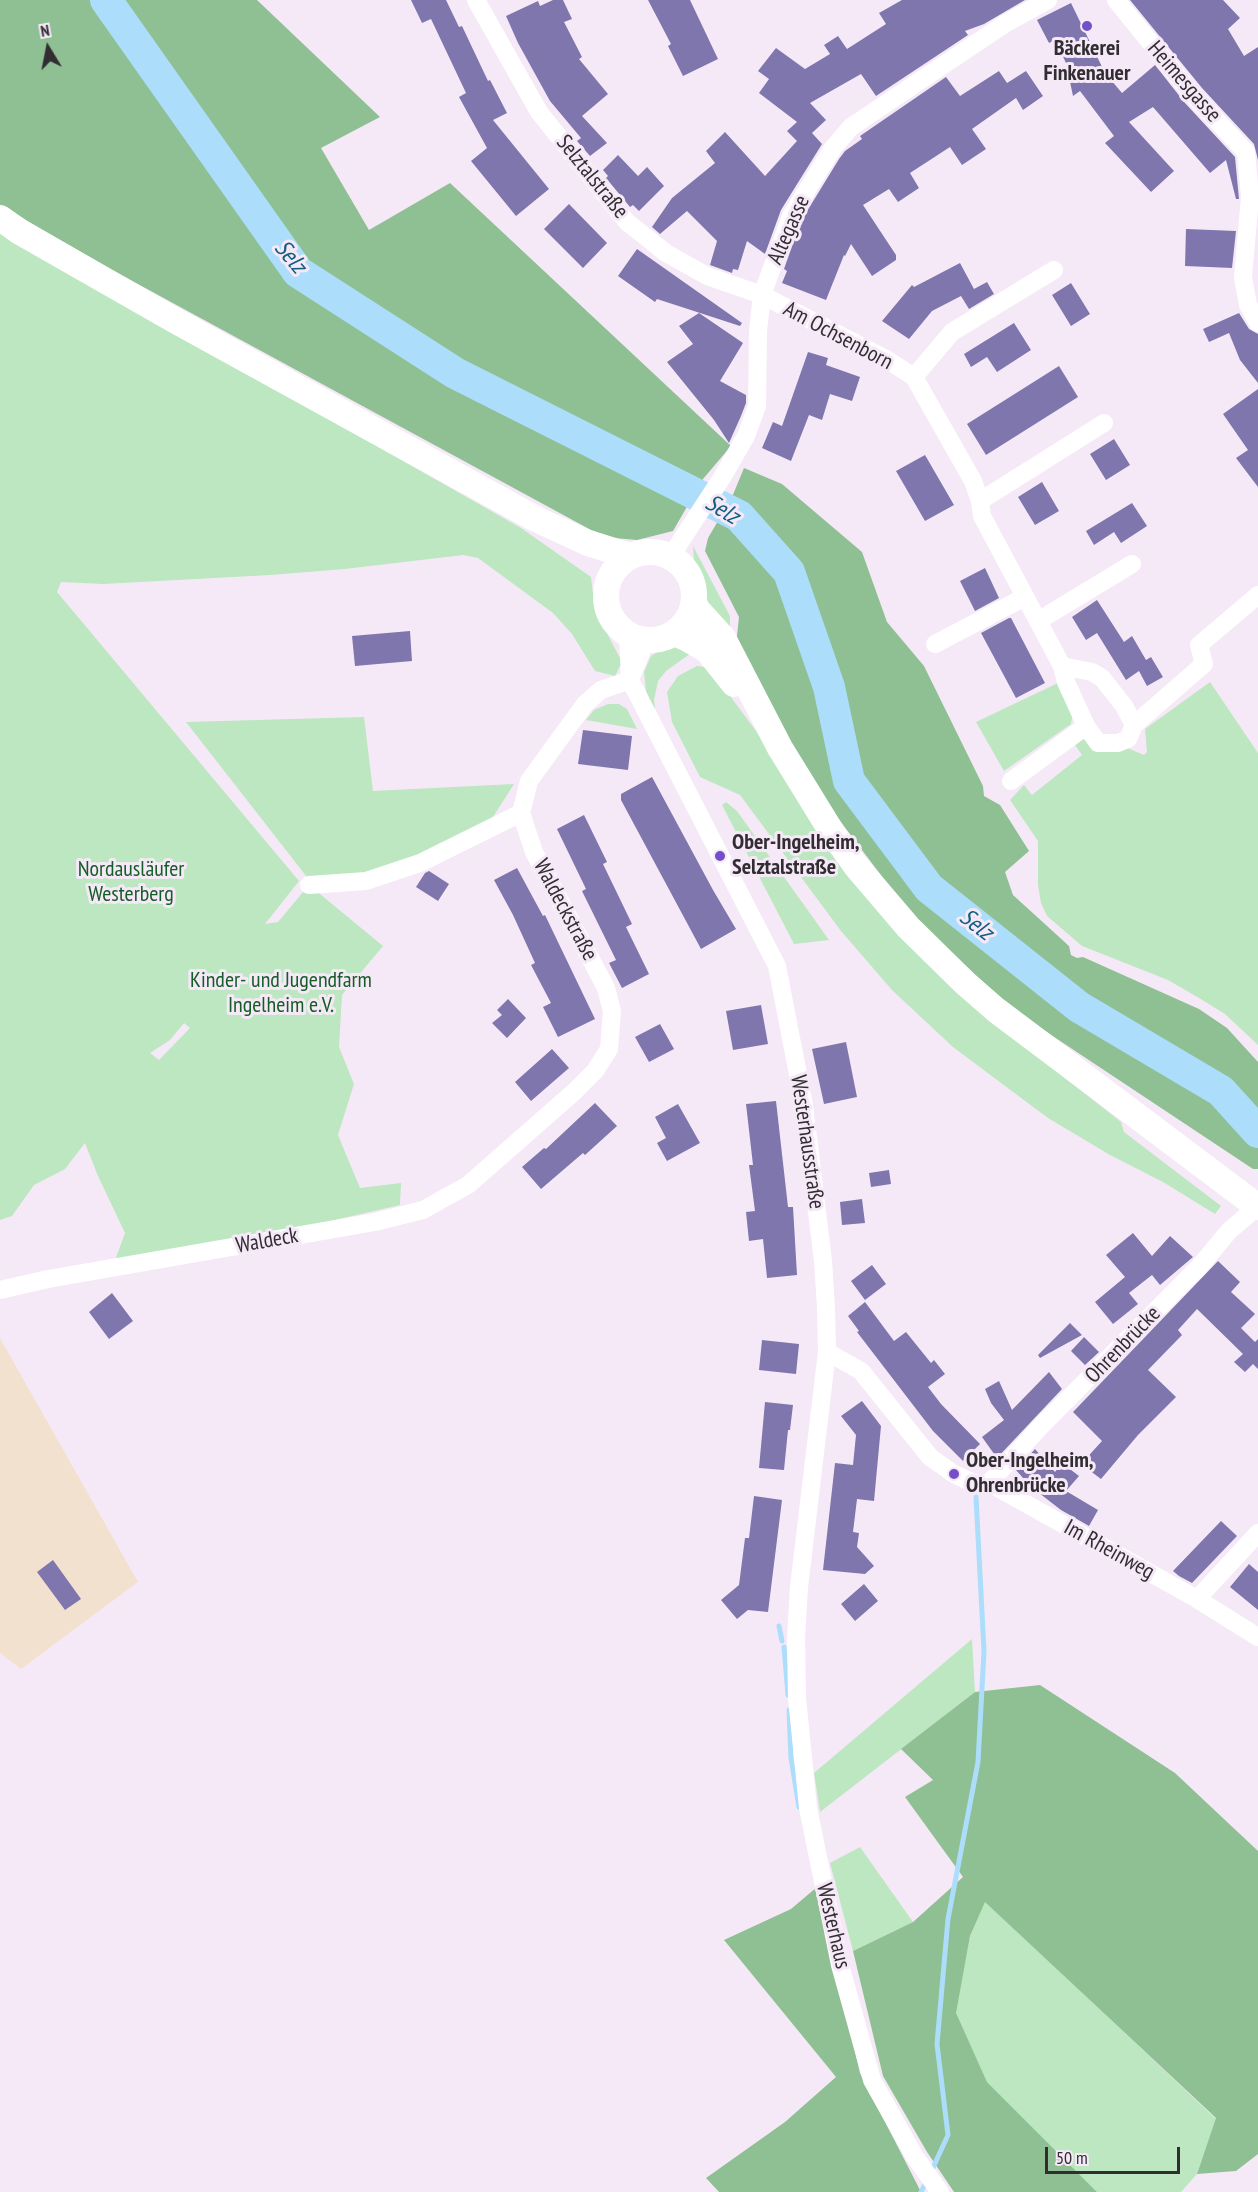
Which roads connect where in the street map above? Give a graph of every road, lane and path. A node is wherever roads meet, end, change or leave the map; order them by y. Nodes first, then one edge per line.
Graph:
1 (476, 0) edge
2 (1048, 0) edge
3 (1116, 0) edge
4 (1252, 150) edge
5 (0, 218) edge
6 (1054, 270) dead end
7 (762, 295) junction
8 (1258, 323) edge
9 (914, 377) junction
10 (1104, 423) dead end
11 (981, 501) junction
12 (536, 519) junction
13 (630, 556) junction
14 (671, 556) junction
15 (1132, 564) dead end
16 (609, 580) junction
17 (1258, 595) edge
18 (1024, 597) junction
19 (694, 606) junction
20 (1038, 621) junction
21 (674, 633) junction
22 (637, 637) junction
23 (935, 644) dead end
24 (1062, 666) junction
25 (630, 680) junction
26 (1086, 726) junction
27 (1134, 726) junction
28 (780, 748) junction
29 (1011, 781) dead end
30 (521, 813) junction
31 (309, 885) dead end
32 (514, 1146) joint
33 (1258, 1206) edge
34 (0, 1290) edge
35 (827, 1352) junction
36 (989, 1484) junction
37 (1258, 1533) edge
38 (1197, 1599) junction
39 (1258, 1637) edge
40 (796, 1639) joint
41 (934, 2182) edge

1 - 7 street, Selztalstraße
2 - 7 street, Altegasse
3 - 4 street, Heimesgasse
4 - 8 street
5 - 12 main road
6 - 9 street, Am Ochsenborn
7 - 9 street, Am Ochsenborn
7 - 14 street, Altegasse
9 - 11 street, Am Ochsenborn
10 - 11 street
11 - 18 street, Am Ochsenborn
12 - 13 main road
12 - 16 main road
13 - 14 main road
13 - 16 main road
14 - 19 main road
15 - 20 street
16 - 22 main road
17 - 27 street, Am Ochsenborn
18 - 20 street, Am Ochsenborn
18 - 23 street
19 - 21 main road
19 - 28 main road
20 - 24 street, Am Ochsenborn
21 - 22 main road
21 - 28 main road
22 - 25 street
24 - 26 street, Am Ochsenborn
24 - 27 street
25 - 30 street
25 - 35 street, Westerhausstraße
26 - 27 street, Am Ochsenborn
26 - 29 street
28 - 33 main road
30 - 31 street
30 - 32 street, Waldeckstraße
32 - 34 street, Waldeck
33 - 36 street, Ohrenbrücke
35 - 36 street, Im Rheinweg
35 - 40 street, Westerhausstraße
36 - 38 street, Im Rheinweg
37 - 38 street
38 - 39 street, Im Rheinweg
40 - 41 street, Westerhaus

